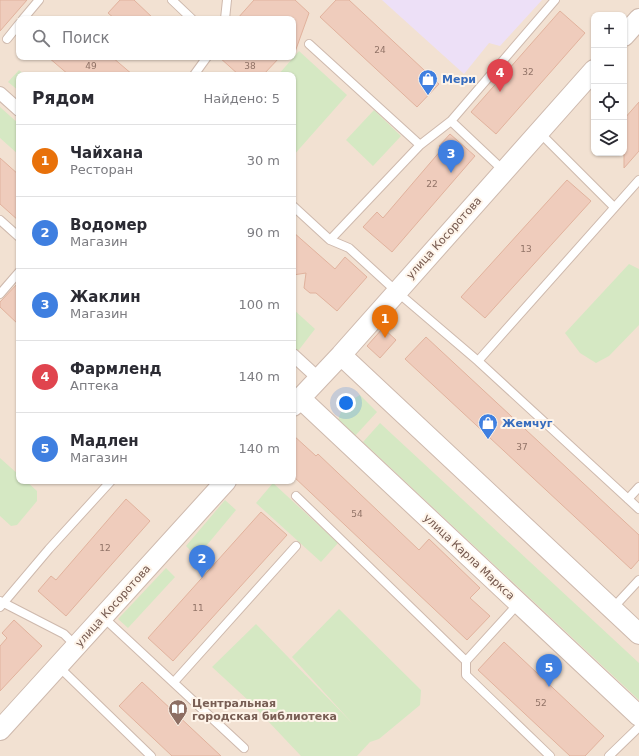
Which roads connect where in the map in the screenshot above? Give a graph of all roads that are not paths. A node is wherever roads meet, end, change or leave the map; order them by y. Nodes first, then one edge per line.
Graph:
1 (39, 0) edge
2 (172, 0) edge
3 (227, 0) edge
4 (555, 0) edge
5 (26, 16) edge
6 (189, 16) edge
7 (224, 16) edge
8 (639, 19) edge
9 (16, 28) edge
10 (627, 33) edge
11 (7, 39) dead end
12 (309, 44) dead end
13 (205, 60) edge
14 (196, 72) edge
15 (591, 73) edge
16 (0, 93) edge
17 (16, 107) edge
18 (451, 121) junction
19 (539, 132) junction
20 (420, 145) junction
21 (504, 171) junction
22 (639, 180) edge
23 (614, 207) junction
24 (296, 209) edge
25 (0, 220) edge
26 (16, 234) edge
27 (330, 240) junction
28 (16, 275) edge
29 (396, 291) junction
30 (0, 294) edge
31 (341, 355) junction
32 (296, 358) edge
33 (478, 361) junction
34 (318, 378) junction
35 (296, 402) edge
36 (108, 484) edge
37 (223, 484) edge
38 (639, 487) edge
39 (296, 496) dead end
40 (628, 499) junction
41 (639, 509) edge
42 (296, 546) dead end
43 (639, 580) edge
44 (1, 604) edge
45 (518, 604) junction
46 (612, 609) junction
47 (104, 617) junction
48 (639, 634) edge
49 (76, 646) junction
50 (466, 661) junction
51 (58, 666) junction
52 (174, 682) junction
53 (639, 716) edge
54 (639, 727) edge
55 (0, 730) edge
56 (244, 748) dead end
57 (151, 756) edge
58 (550, 756) edge
59 (609, 756) edge

1 - 5 lane
2 - 6 lane
3 - 7 lane
4 - 18 lane
8 - 10 street
9 - 11 lane
12 - 20 lane
13 - 14 lane
15 - 19 street, улица Косоротова
16 - 17 street
18 - 20 lane
18 - 21 lane
19 - 21 street, улица Косоротова
19 - 23 lane
20 - 27 lane
21 - 29 street, улица Косоротова
22 - 23 lane
23 - 33 lane
24 - 27 lane
25 - 26 lane
27 - 29 lane
28 - 30 lane
29 - 31 street, улица Косоротова
29 - 33 lane
31 - 34 street, улица Косоротова
31 - 46 street
32 - 34 street
33 - 40 lane
34 - 35 street, улица Косоротова
35 - 45 street, улица Карла Маркса
36 - 44 lane
37 - 47 street, улица Косоротова
38 - 40 lane
39 - 50 lane
40 - 41 lane
42 - 52 lane
43 - 46 lane
44 - 49 lane
45 - 50 lane
45 - 53 street, улица Карла Маркса
46 - 48 street
47 - 49 street, улица Косоротова
47 - 52 lane
49 - 51 street, улица Косоротова
50 - 58 lane
51 - 55 street, улица Косоротова
51 - 57 lane
52 - 56 lane
54 - 59 lane

